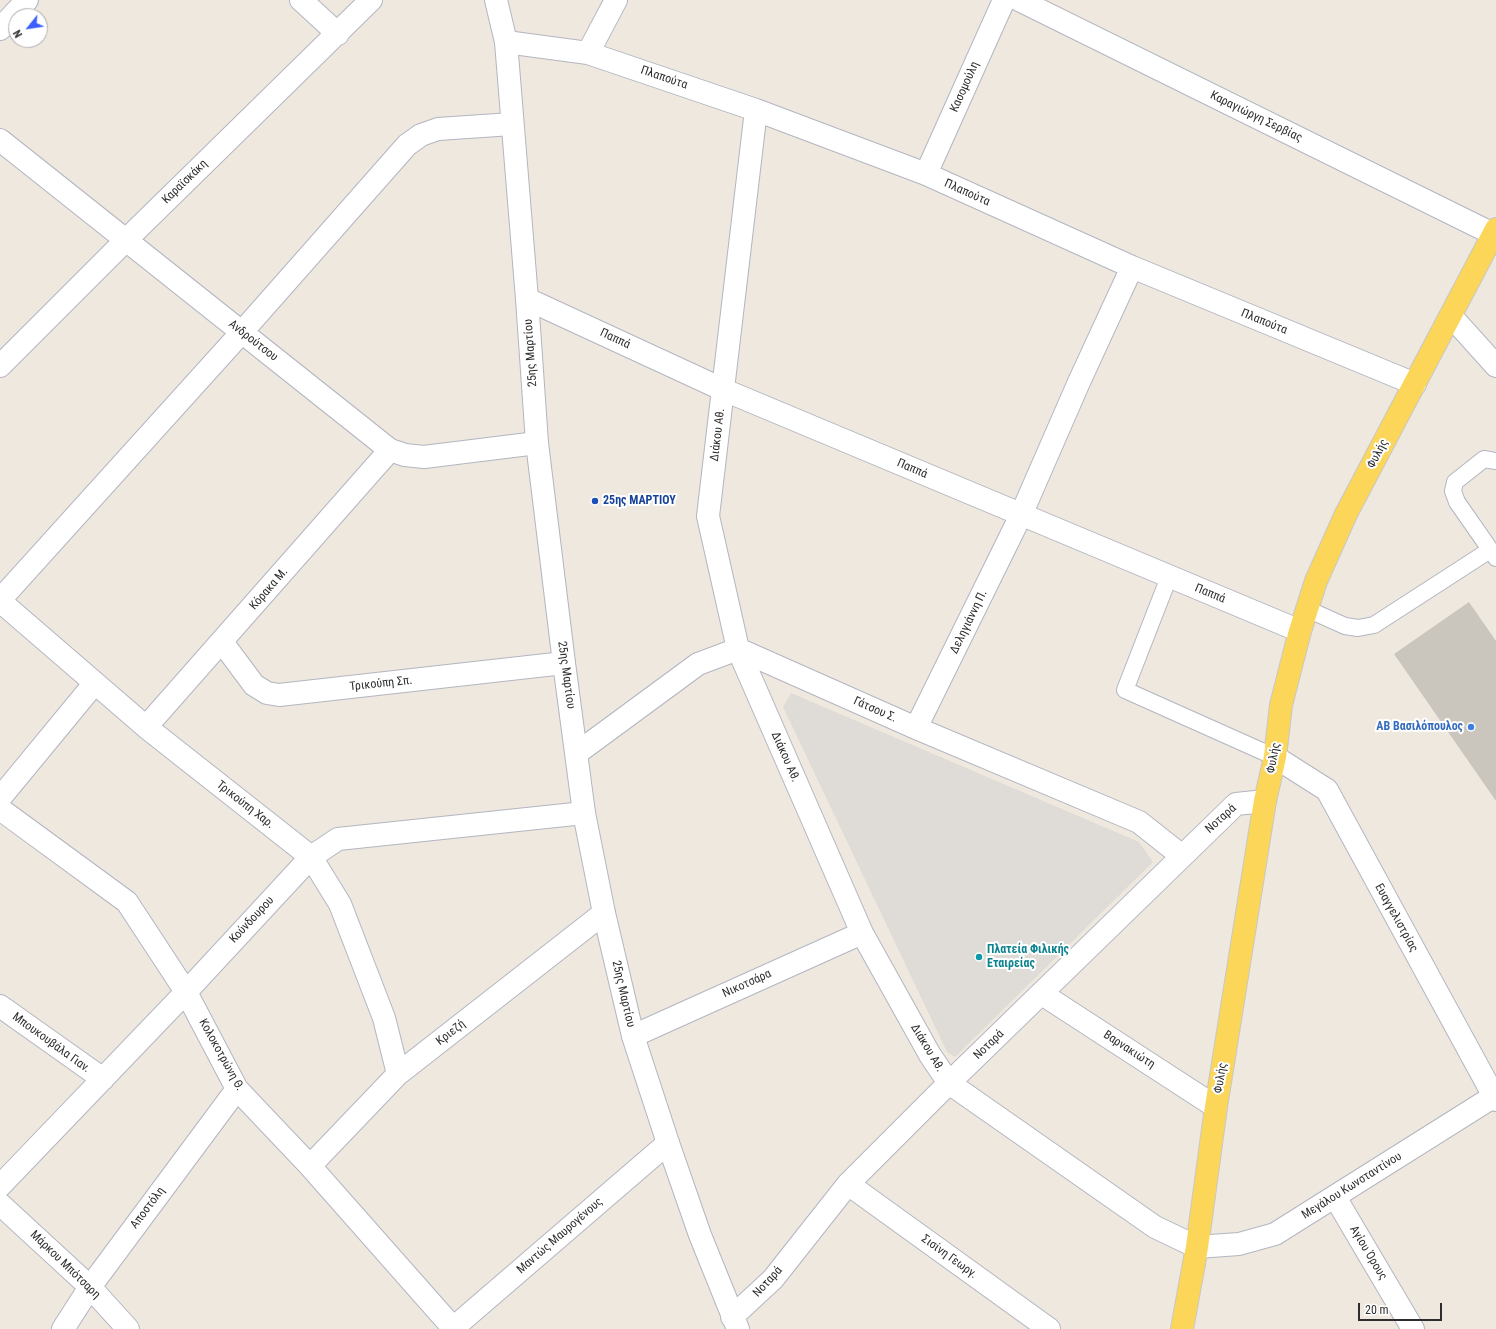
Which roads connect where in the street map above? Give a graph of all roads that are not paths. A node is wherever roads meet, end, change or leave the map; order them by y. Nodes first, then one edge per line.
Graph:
1 (27, 0) edge
2 (301, 0) edge
3 (371, 0) edge
4 (496, 0) edge
5 (616, 0) edge
6 (1004, 0) edge
7 (1019, 0) edge
8 (0, 29) edge
9 (338, 34) junction
10 (506, 42) junction
11 (588, 53) junction
12 (756, 110) junction
13 (512, 124) junction
14 (0, 140) edge
15 (926, 174) junction
16 (1495, 232) edge
17 (125, 241) junction
18 (1132, 267) junction
19 (527, 299) junction
20 (1451, 316) junction
21 (242, 332) junction
22 (0, 366) edge
23 (1496, 366) edge
24 (1415, 384) junction
25 (724, 390) junction
26 (537, 442) junction
27 (390, 450) junction
28 (1496, 461) edge
29 (1021, 515) junction
30 (1493, 554) edge
31 (1169, 577) junction
32 (0, 600) edge
33 (1307, 609) junction
34 (1300, 631) junction
35 (222, 642) junction
36 (738, 649) junction
37 (564, 663) junction
38 (94, 684) junction
39 (146, 727) junction
40 (916, 728) junction
41 (577, 753) junction
42 (1275, 757) junction
43 (0, 798) edge
44 (1265, 802) junction
45 (0, 809) edge
46 (584, 813) junction
47 (1182, 856) junction
48 (311, 857) junction
49 (604, 913) junction
50 (862, 933) junction
51 (186, 992) junction
52 (1042, 994) junction
53 (0, 1006) edge
54 (633, 1036) junction
55 (398, 1074) junction
56 (103, 1079) junction
57 (949, 1083) junction
58 (236, 1089) junction
59 (1495, 1097) edge
60 (1216, 1107) junction
61 (668, 1143) junction
62 (310, 1166) junction
63 (848, 1184) junction
64 (0, 1186) edge
65 (1335, 1197) junction
66 (0, 1204) edge
67 (1197, 1247) junction
68 (90, 1287) junction
69 (735, 1323) edge
70 (63, 1329) edge
71 (128, 1329) edge
72 (453, 1329) edge
73 (1049, 1329) edge
74 (1182, 1329) edge
75 (1413, 1329) edge

1 - 8 street
2 - 9 street
3 - 9 street, Καραϊσκάκη
4 - 10 street, 25ης Μαρτίου
5 - 11 street
6 - 15 street, Κασομούλη
7 - 16 street, Καραγιώργη Σερβίας
9 - 17 street, Καραϊσκάκη
10 - 11 street, Πλαπούτα
10 - 13 street, 25ης Μαρτίου
11 - 12 street, Πλαπούτα
12 - 15 street, Πλαπούτα
12 - 25 street, Διάκου Αθ.
13 - 19 street, 25ης Μαρτίου
13 - 21 street
14 - 17 street, Ανδρούτσου
15 - 18 street, Πλαπούτα
16 - 20 main road, Φυλής
17 - 21 street, Ανδρούτσου
17 - 22 street, Καραϊσκάκη
18 - 24 street, Πλαπούτα
18 - 29 street, Δεληγιάννη Π.
19 - 25 street, Παππά
19 - 26 street, 25ης Μαρτίου
20 - 23 street
20 - 24 main road, Φυλής
21 - 27 street, Ανδρούτσου
21 - 32 street
24 - 33 main road, Φυλής
25 - 29 street, Παππά
25 - 36 street, Διάκου Αθ.
26 - 27 street, Ανδρούτσου
26 - 37 street, 25ης Μαρτίου
27 - 35 street, Κόρακα Μ.
28 - 30 lane
29 - 31 street, Παππά
29 - 40 street, Δεληγιάννη Π.
30 - 33 lane
31 - 34 street, Παππά
31 - 42 lane
32 - 38 street, Τρικούπη Χαρ.
33 - 34 main road, Φυλής
34 - 42 main road, Φυλής
35 - 37 street, Τρικούπη Σπ.
35 - 39 street, Κόρακα Μ.
36 - 40 street, Γάτσου Σ.
36 - 41 street
36 - 50 street, Διάκου Αθ.
37 - 41 street, 25ης Μαρτίου
38 - 39 street, Τρικούπη Χαρ.
38 - 43 street
39 - 48 street, Τρικούπη Χαρ.
40 - 47 street, Γάτσου Σ.
41 - 46 street, 25ης Μαρτίου
42 - 44 main road, Φυλής
42 - 59 street, Ευαγγελιστρίας
44 - 47 street, Νοταρά
44 - 60 main road, Φυλής
45 - 51 street, Κολοκοτρώνη Θ.
46 - 48 street, Κούνδουρου
46 - 49 street, 25ης Μαρτίου
47 - 52 street, Νοταρά
48 - 51 street, Κούνδουρου
48 - 55 street, Τρικούπη Χαρ.
49 - 54 street, 25ης Μαρτίου
49 - 55 street, Κριεζή
50 - 54 street, Νικοτσάρα
50 - 57 street, Διάκου Αθ.
51 - 56 street, Κούνδουρου
51 - 58 street, Κολοκοτρώνη Θ.
52 - 57 street, Νοταρά
52 - 60 street, Βαρνακιώτη
53 - 56 street, Μπουκουβάλα Γιαν.
54 - 61 street, 25ης Μαρτίου
55 - 62 street, Κριεζή
56 - 64 street, Κούνδουρου
57 - 63 street, Νοταρά
57 - 67 street, Διάκου Αθ.
58 - 62 street, Κολοκοτρώνη Θ.
58 - 68 street, Αποστόλη
59 - 65 street, Μεγάλου Κωνσταντίνου
60 - 67 main road, Φυλής
61 - 69 street, 25ης Μαρτίου
61 - 72 street, Μαντώς Μαυρογένους
62 - 72 street, Κολοκοτρώνη Θ.
63 - 69 street, Νοταρά
63 - 73 street, Σισίνη Γεωργ.
65 - 67 street, Μεγάλου Κωνσταντίνου
65 - 75 street, Αγίου Όρους
66 - 68 street, Μάρκου Μπότσαρη
67 - 74 main road, Φυλής
68 - 70 street, Αποστόλη
68 - 71 street, Μάρκου Μπότσαρη

